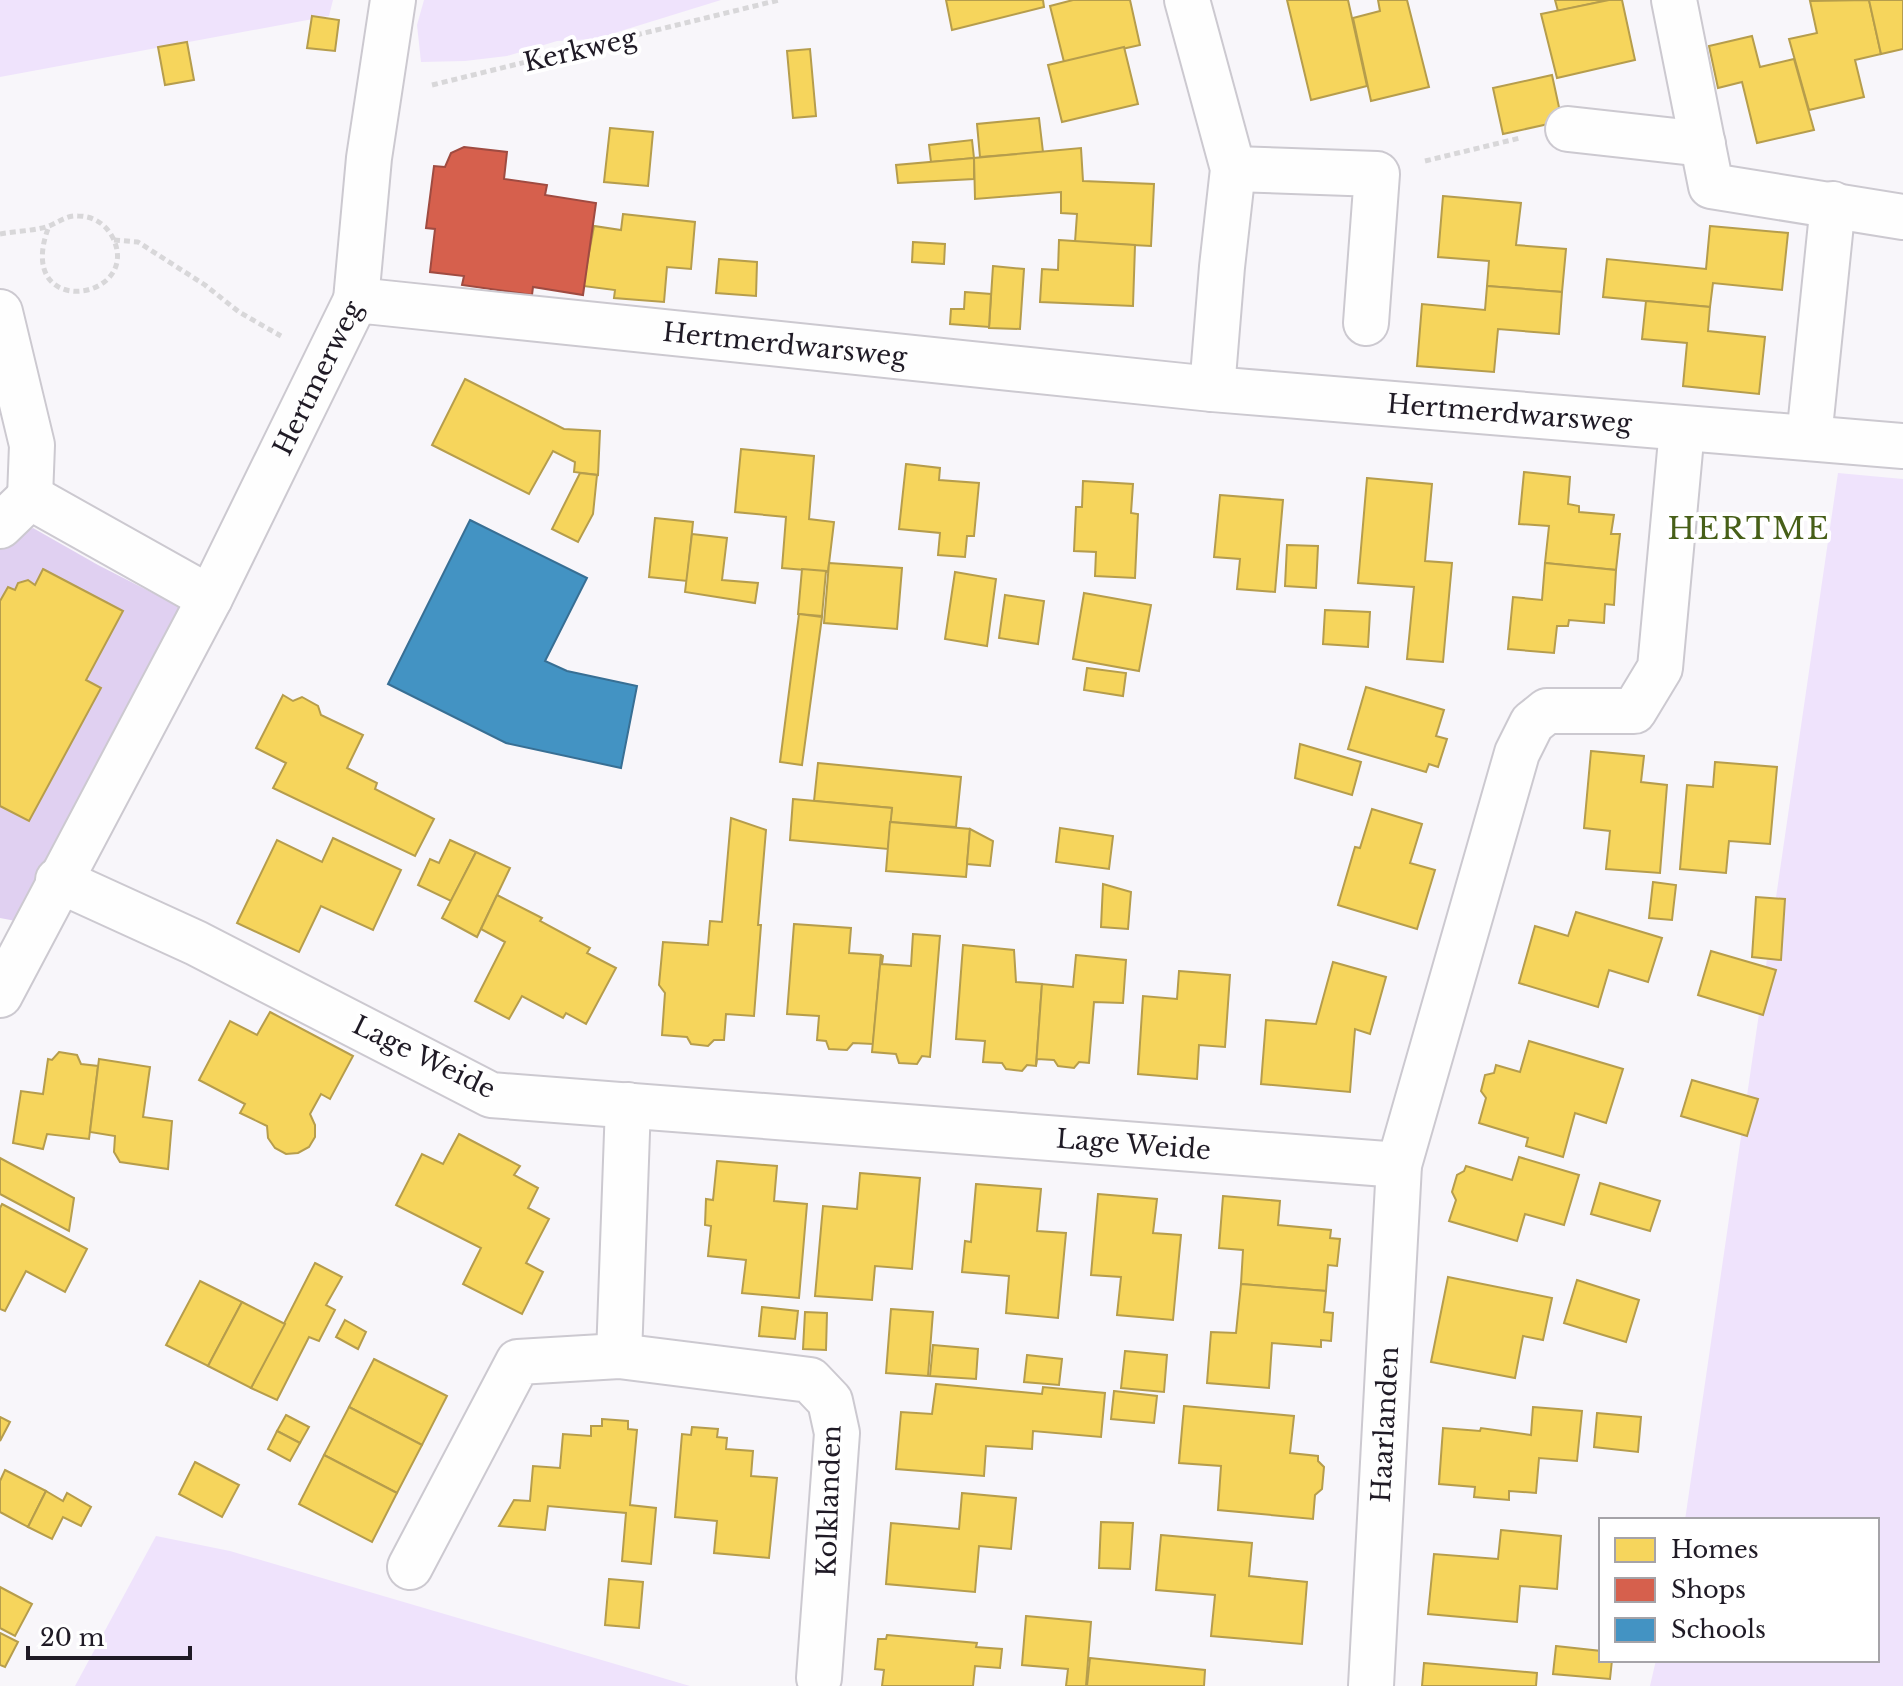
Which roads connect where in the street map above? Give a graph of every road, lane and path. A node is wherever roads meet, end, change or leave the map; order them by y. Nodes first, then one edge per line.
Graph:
1 (393, 0) edge
2 (779, 0) edge
3 (1187, 0) edge
4 (1674, 0) edge
5 (379, 76) junction
6 (1568, 129) joint
7 (1703, 144) junction
8 (1233, 169) junction
9 (1377, 174) junction
10 (1833, 204) junction
11 (1903, 217) edge
12 (49, 226) junction
13 (0, 234) edge
14 (114, 240) junction
15 (356, 300) junction
16 (0, 312) edge
17 (239, 312) dead end
18 (1366, 323) dead end
19 (1212, 389) junction
20 (1682, 429) junction
21 (1809, 438) junction
22 (1903, 446) edge
23 (15, 511) edge
24 (210, 598) junction
25 (58, 880) junction
26 (0, 995) edge
27 (628, 1105) junction
28 (1399, 1165) junction
29 (619, 1356) junction
30 (410, 1567) dead end
31 (819, 1678) dead end
32 (1371, 1686) edge

1 - 5 street, Hertmerweg
2 - 5 path, Kerkweg
3 - 8 street
4 - 7 street
5 - 15 street, Hertmerweg
6 - 7 street
6 - 9 path
7 - 10 street
8 - 9 street
8 - 19 street
9 - 18 street
10 - 11 street
10 - 21 street
12 - 13 path
12 - 14 path
12 - 14 path
14 - 17 path
15 - 19 street, Hertmerdwarsweg
15 - 24 street, Hertmerweg
16 - 23 street
19 - 20 street, Hertmerdwarsweg
20 - 21 street, Hertmerdwarsweg
20 - 28 street
21 - 22 street, Hertmerdwarsweg
23 - 24 street
24 - 25 street, Hertmerweg
25 - 26 street, Hertmerweg
25 - 27 street, Lage Weide
27 - 28 street, Lage Weide
27 - 29 street
28 - 32 street, Haarlanden
29 - 30 street, Kolklanden
29 - 31 street, Kolklanden

